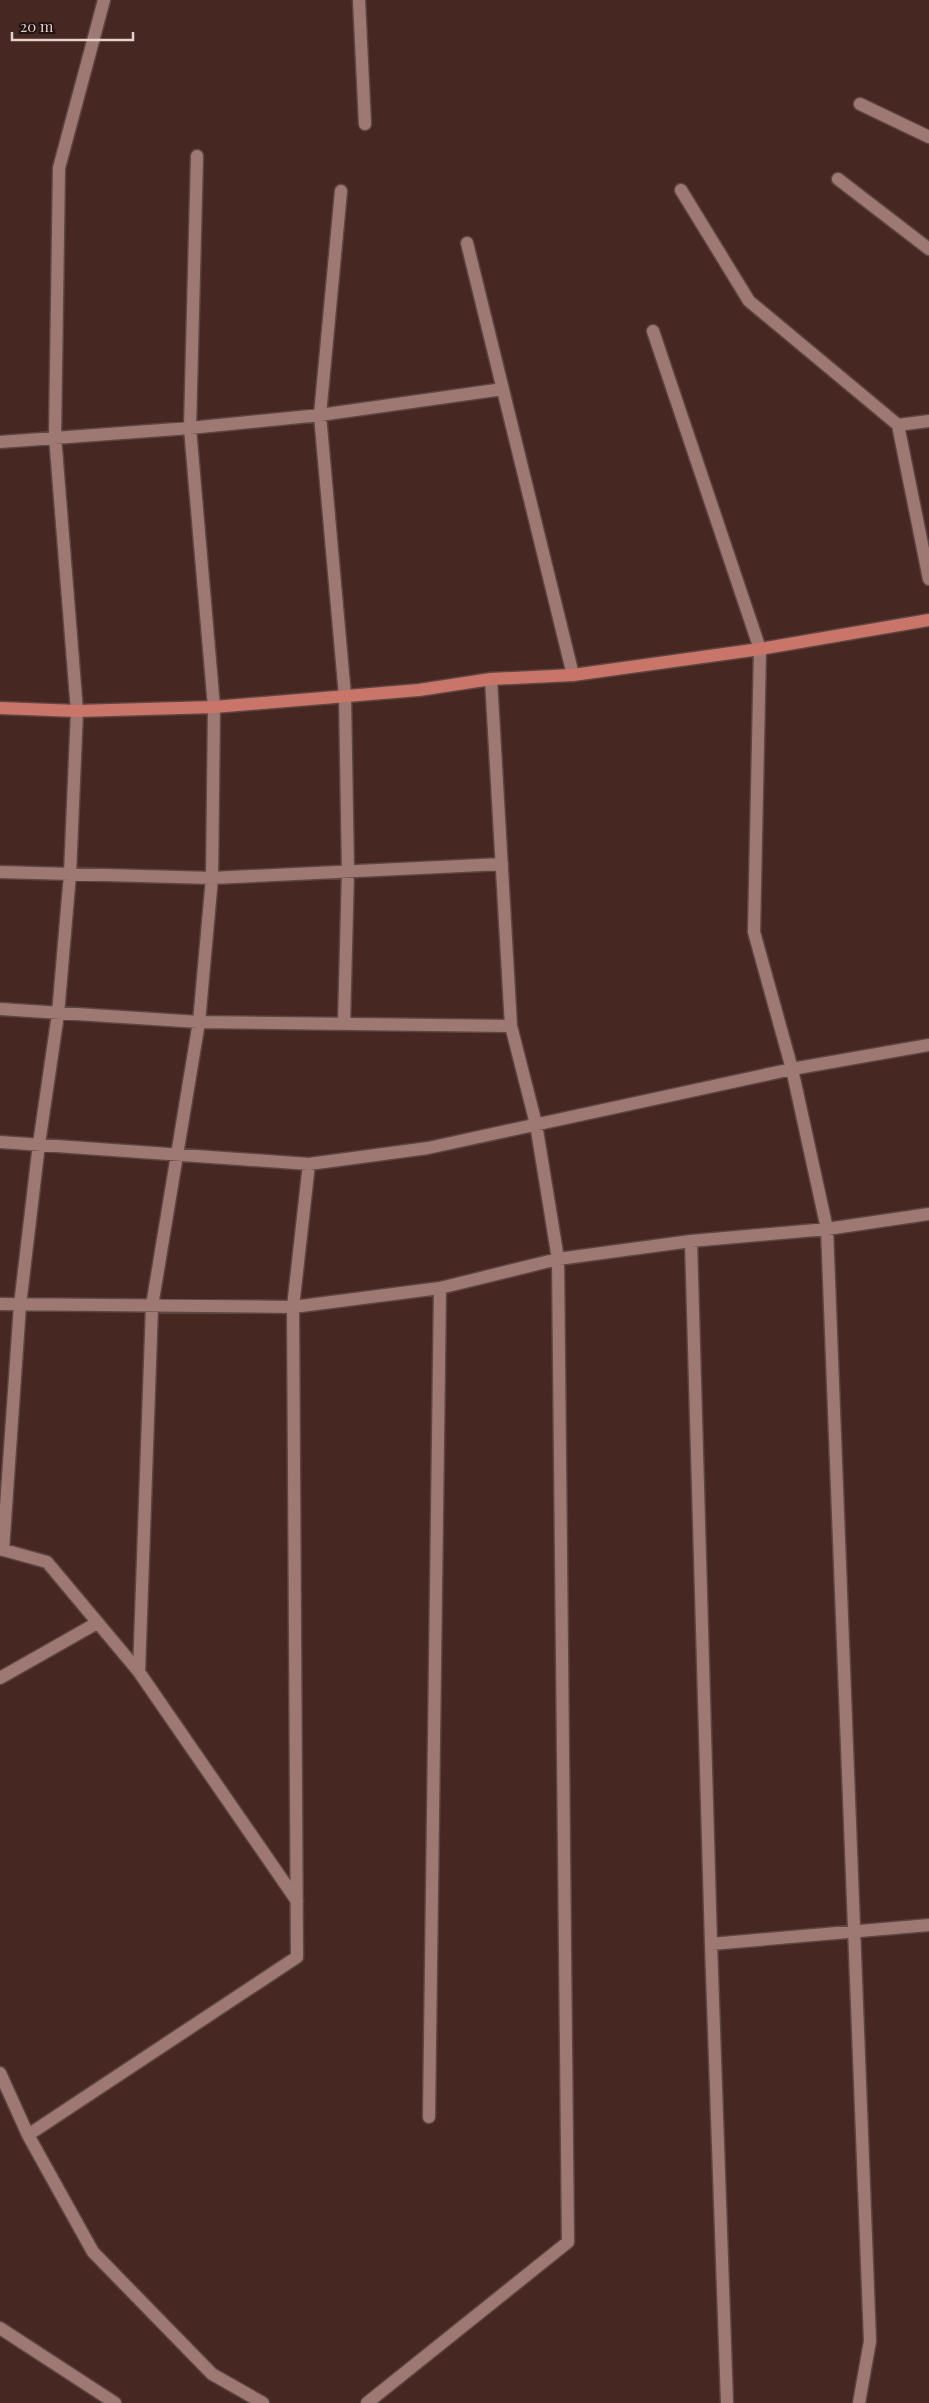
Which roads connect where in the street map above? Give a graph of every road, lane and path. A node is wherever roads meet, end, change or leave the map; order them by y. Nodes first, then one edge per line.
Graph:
1 (104, 0) edge
2 (359, 0) edge
3 (860, 104) dead end
4 (366, 124) dead end
5 (929, 137) edge
6 (197, 156) dead end
7 (838, 179) dead end
8 (681, 190) dead end
9 (341, 191) dead end
10 (467, 243) dead end
11 (929, 250) edge
12 (653, 332) dead end
13 (503, 389) junction
14 (320, 415) junction
15 (929, 421) edge
16 (898, 425) junction
17 (190, 428) junction
18 (55, 436) junction
19 (0, 442) edge
20 (929, 579) edge
21 (929, 620) edge
22 (760, 649) junction
23 (573, 675) junction
24 (491, 679) junction
25 (345, 696) junction
26 (214, 707) junction
27 (0, 708) edge
28 (77, 710) junction
29 (502, 864) junction
30 (348, 871) junction
31 (0, 872) edge
32 (70, 874) junction
33 (212, 878) junction
34 (0, 1009) edge
35 (58, 1014) junction
36 (198, 1022) junction
37 (344, 1024) junction
38 (511, 1026) junction
39 (929, 1045) edge
40 (792, 1069) junction
41 (536, 1124) junction
42 (0, 1142) edge
43 (39, 1144) junction
44 (175, 1154) junction
45 (308, 1164) junction
46 (929, 1214) edge
47 (828, 1229) junction
48 (692, 1241) junction
49 (558, 1259) junction
50 (440, 1288) junction
51 (0, 1304) edge
52 (20, 1305) junction
53 (152, 1306) junction
54 (293, 1307) junction
55 (1, 1550) edge
56 (97, 1623) junction
57 (139, 1672) junction
58 (0, 1678) edge
59 (297, 1901) junction
60 (929, 1926) edge
61 (855, 1932) junction
62 (711, 1944) junction
63 (0, 2073) edge
64 (429, 2117) dead end
65 (28, 2135) junction
66 (0, 2328) edge
67 (115, 2403) edge
68 (263, 2403) edge
69 (367, 2403) edge
70 (727, 2403) edge
71 (860, 2403) edge

1 - 18 street
2 - 4 street
3 - 5 street
6 - 17 street
7 - 11 street
8 - 16 street
9 - 14 street
10 - 13 street
12 - 22 street
13 - 14 street
13 - 23 street
14 - 17 street
14 - 25 street
15 - 16 street
16 - 20 street
17 - 18 street
17 - 26 street
18 - 19 street
18 - 28 street
21 - 22 main road
22 - 23 main road
22 - 40 street
23 - 24 main road
24 - 25 main road
24 - 29 street
25 - 26 main road
25 - 30 street
26 - 28 main road
26 - 33 street
27 - 28 main road
28 - 32 street
29 - 30 street
29 - 38 street
30 - 33 street
30 - 37 street
31 - 32 street
32 - 33 street
32 - 35 street
33 - 36 street
34 - 35 street
35 - 36 street
35 - 43 street
36 - 37 street
36 - 44 street
37 - 38 street
38 - 41 street
39 - 40 street
40 - 41 street
40 - 47 street
41 - 45 street
41 - 49 street
42 - 43 street
43 - 44 street
43 - 52 street
44 - 45 street
44 - 53 street
45 - 54 street
46 - 47 street
47 - 48 street
47 - 61 street
48 - 49 street
48 - 62 street
49 - 50 street
49 - 69 street
50 - 54 street
50 - 64 street
51 - 52 street
52 - 53 street
52 - 55 street
53 - 54 street
53 - 57 street
54 - 59 street
55 - 56 street
56 - 57 street
56 - 58 street
57 - 59 street
59 - 65 street
60 - 61 street
61 - 62 street
61 - 71 street
62 - 70 street
63 - 65 street
65 - 68 street
66 - 67 street

